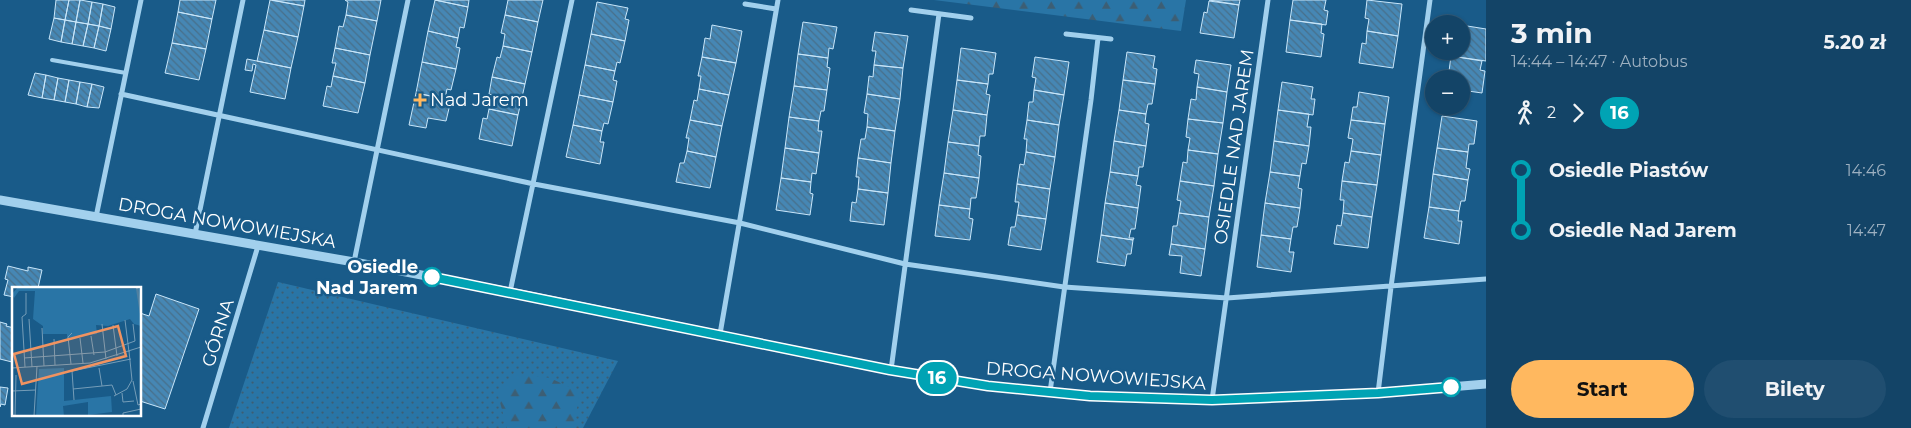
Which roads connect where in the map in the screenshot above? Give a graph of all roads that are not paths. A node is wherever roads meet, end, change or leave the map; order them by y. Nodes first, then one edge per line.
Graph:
1 (141, 0) edge
2 (243, 0) edge
3 (408, 0) edge
4 (572, 0) edge
5 (778, 0) edge
6 (1268, 0) edge
7 (1430, 0) edge
8 (745, 4) dead end
9 (776, 9) junction
10 (911, 10) dead end
11 (939, 14) junction
12 (971, 18) dead end
13 (1066, 34) dead end
14 (1098, 38) junction
15 (1111, 39) dead end
16 (52, 60) dead end
17 (126, 74) junction
18 (121, 94) junction
19 (219, 115) junction
20 (376, 150) junction
21 (534, 184) junction
22 (0, 200) edge
23 (96, 217) junction
24 (740, 223) junction
25 (195, 234) junction
26 (258, 246) junction
27 (354, 262) junction
28 (905, 264) junction
29 (1486, 279) edge
30 (1064, 287) junction
31 (1391, 287) junction
32 (510, 292) junction
33 (1227, 298) junction
34 (720, 334) junction
35 (890, 370) junction
36 (1486, 384) edge
37 (1050, 392) junction
38 (1378, 393) junction
39 (1212, 400) junction
40 (203, 428) edge

1 - 17 street
2 - 19 street
3 - 20 street
4 - 21 street
5 - 9 street
6 - 33 street, OSIEDLE NAD JAREM
7 - 31 street
8 - 9 street
9 - 24 street
10 - 11 street
11 - 12 street
11 - 28 street
13 - 14 street
14 - 15 street
14 - 30 street
16 - 17 lane
17 - 18 street
18 - 19 street
18 - 23 street
19 - 20 street
19 - 25 street
20 - 21 street
20 - 27 street
21 - 24 street
21 - 32 street
22 - 23 street, DROGA NOWOWIEJSKA
23 - 25 street, DROGA NOWOWIEJSKA
24 - 28 street
24 - 34 street
25 - 26 street, DROGA NOWOWIEJSKA
26 - 27 street, DROGA NOWOWIEJSKA
26 - 40 street, GÓRNA
27 - 32 street, DROGA NOWOWIEJSKA
28 - 30 street
28 - 35 street
29 - 31 street
30 - 33 street
30 - 37 street
31 - 33 street
31 - 38 street
32 - 34 street, DROGA NOWOWIEJSKA
33 - 39 street, OSIEDLE NAD JAREM
34 - 35 street, DROGA NOWOWIEJSKA
35 - 37 street, DROGA NOWOWIEJSKA
36 - 38 street, DROGA NOWOWIEJSKA
37 - 39 street, DROGA NOWOWIEJSKA
38 - 39 street, DROGA NOWOWIEJSKA

